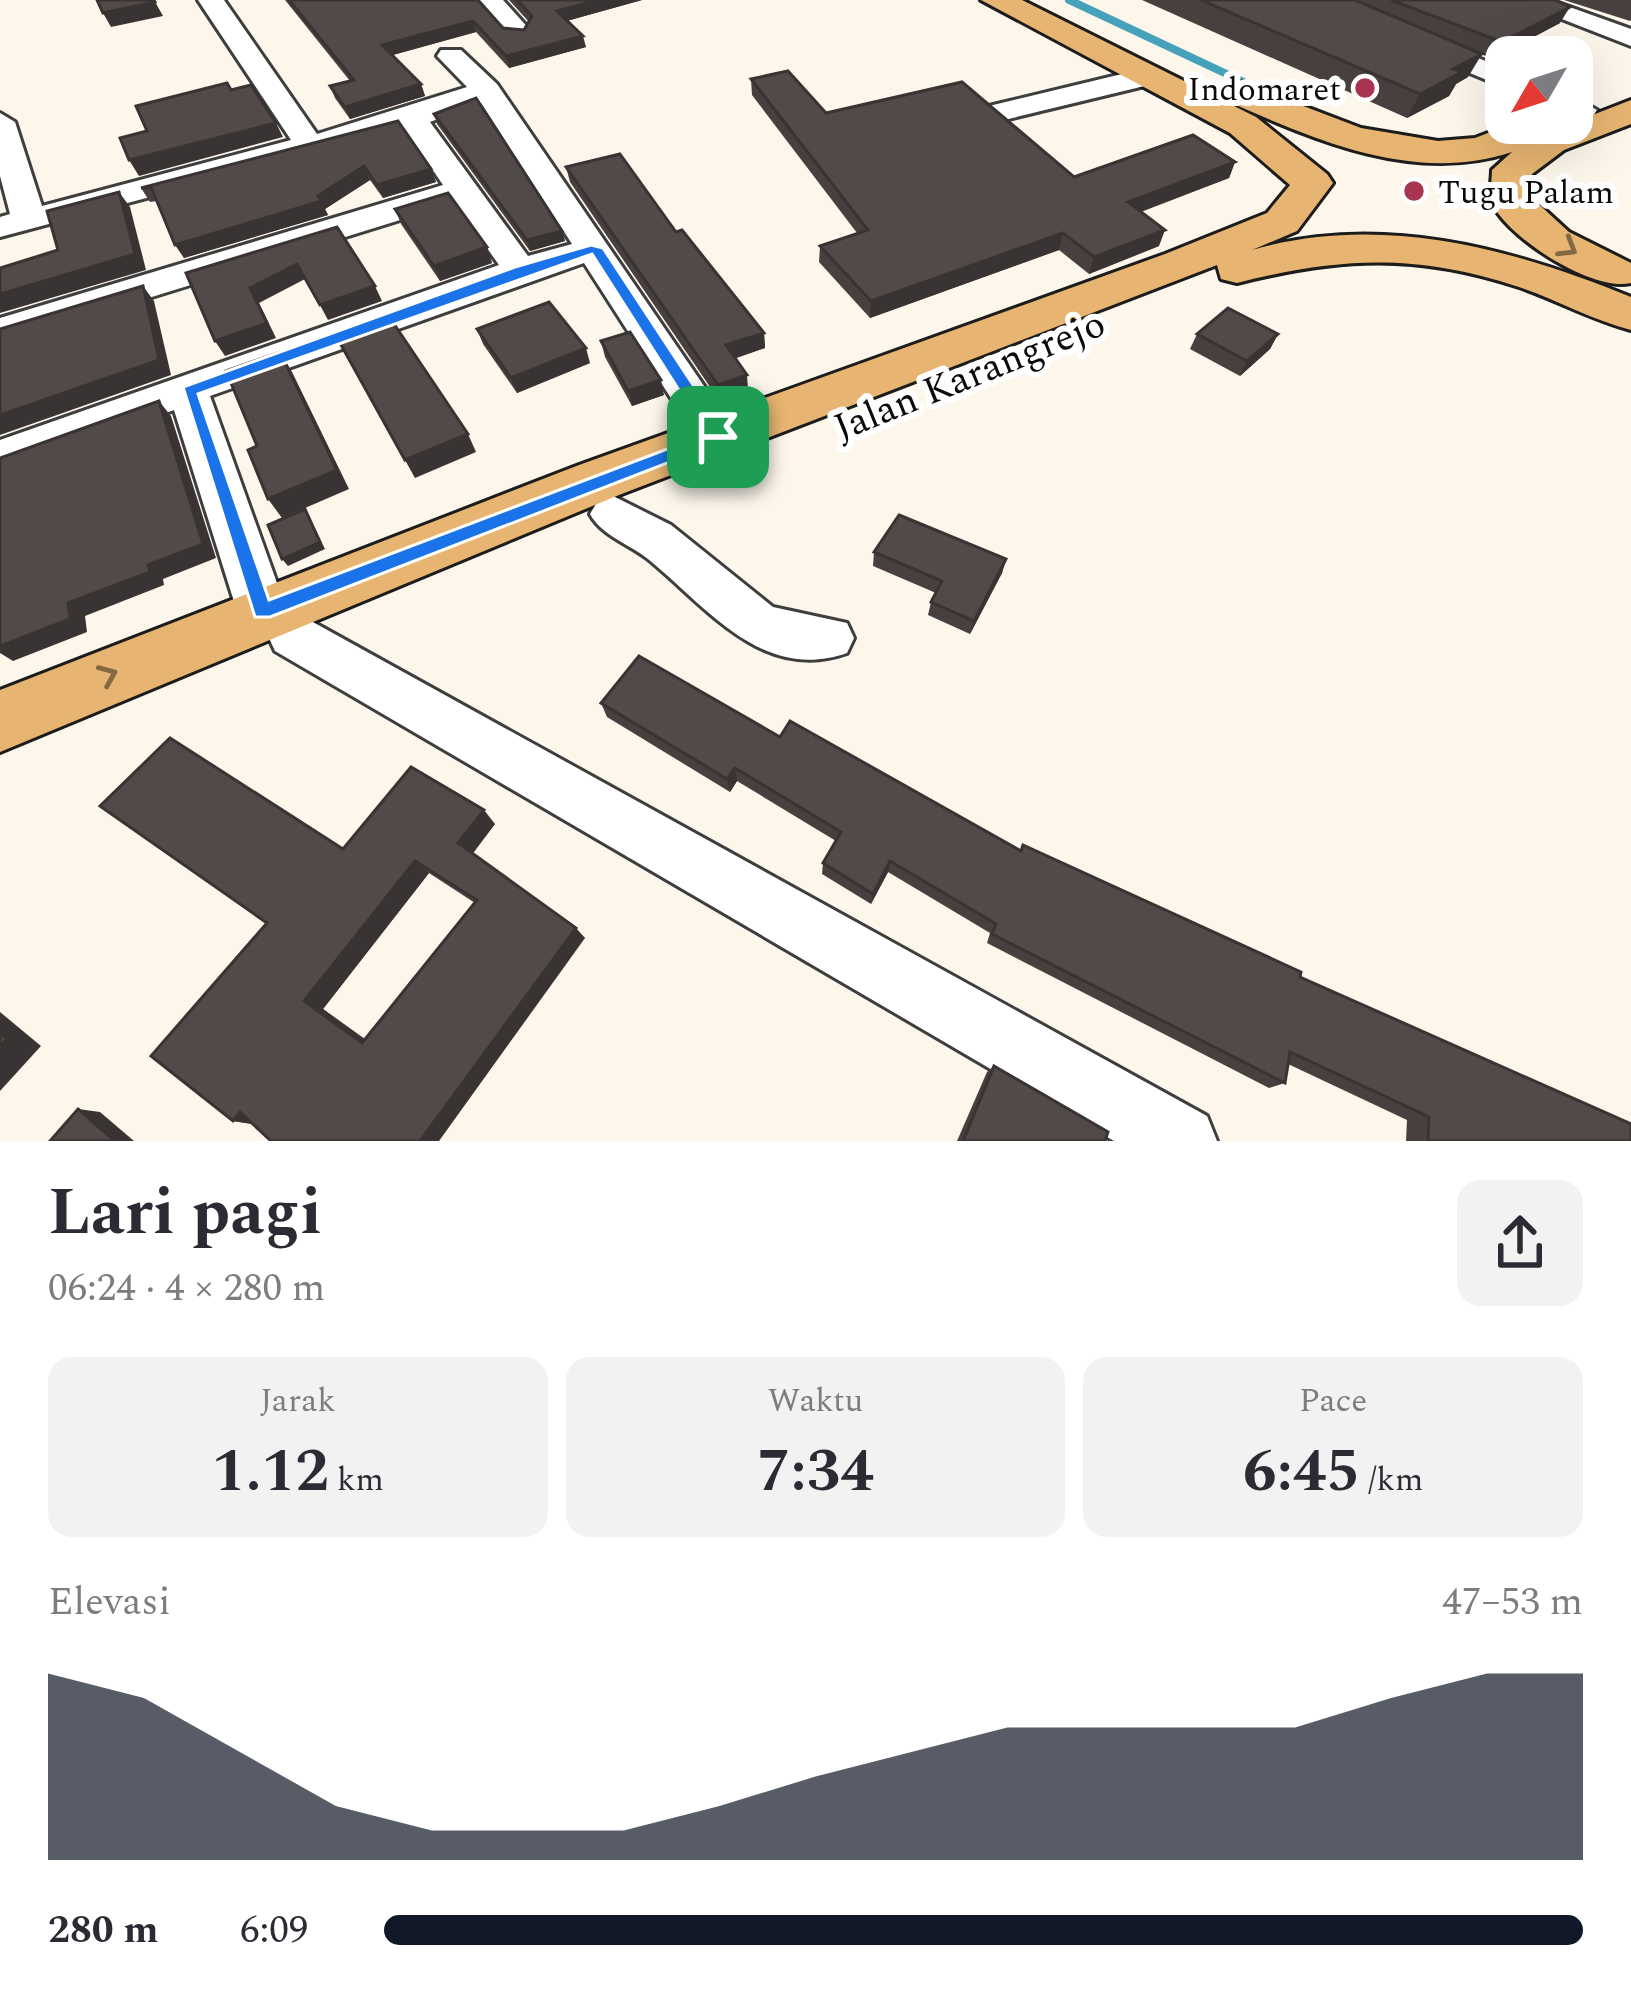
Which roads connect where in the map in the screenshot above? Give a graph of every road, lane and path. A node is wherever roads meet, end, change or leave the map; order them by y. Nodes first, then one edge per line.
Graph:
1 (211, 0) edge
2 (532, 0) edge
3 (997, 0) edge
4 (1043, 0) edge
5 (1306, 0) edge
6 (1526, 0) edge
7 (494, 4) edge
8 (518, 31) edge
9 (1631, 38) edge
10 (451, 56) dead end
11 (1485, 71) edge
12 (1151, 76) junction
13 (488, 90) junction
14 (1631, 90) edge
15 (1593, 104) edge
16 (1631, 111) edge
17 (1000, 112) edge
18 (412, 118) junction
19 (0, 122) edge
20 (309, 144) junction
21 (1485, 144) edge
22 (1399, 148) junction
23 (1312, 183) junction
24 (463, 190) junction
25 (1512, 203) junction
26 (15, 223) edge
27 (596, 248) junction
28 (1414, 249) junction
29 (520, 270) junction
30 (1631, 281) edge
31 (1631, 315) edge
32 (0, 331) edge
33 (188, 391) junction
34 (718, 437) junction
35 (0, 457) edge
36 (613, 514) junction
37 (278, 624) junction
38 (829, 638) dead end
39 (0, 721) edge
40 (0, 762) edge
41 (1182, 1141) edge

1 - 20 street
2 - 7 street
3 - 12 main road
4 - 22 main road
5 - 11 street
6 - 9 street
7 - 8 street
10 - 13 street
12 - 17 street
12 - 23 main road
13 - 18 street
13 - 27 street
14 - 15 main road
16 - 25 main road
18 - 20 street
18 - 24 street
19 - 26 street
20 - 26 street
21 - 22 main road
22 - 23 main road, Jalan Karangrejo
22 - 25 main road
23 - 28 main road
23 - 34 main road, Jalan Karangrejo
24 - 29 street
24 - 32 street
25 - 28 main road
25 -> 30 main road
27 - 29 street
27 - 34 street
28 - 31 main road
28 - 36 main road, Jalan Karangrejo
29 - 33 street
33 - 35 street
33 - 37 street
34 - 37 main road, Jalan Karangrejo
36 - 37 main road, Jalan Karangrejo
36 - 38 street
39 -> 37 main road, Jalan Karangrejo
37 - 40 main road, Jalan Karangrejo
37 - 41 street

